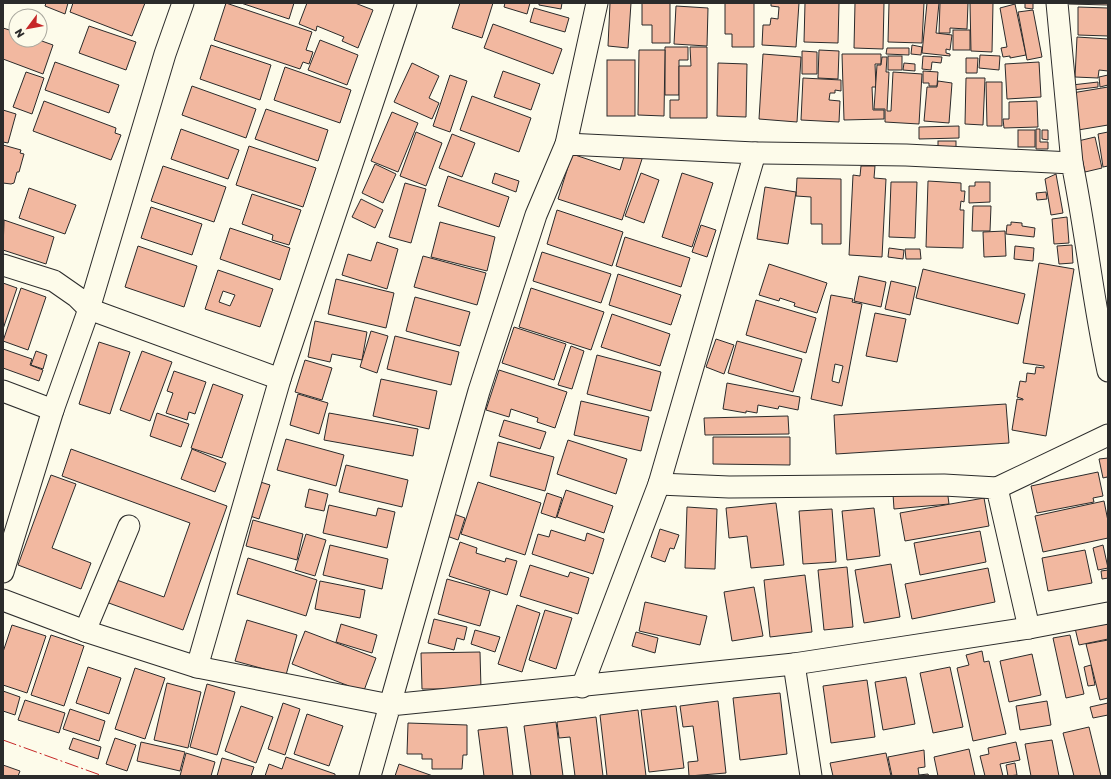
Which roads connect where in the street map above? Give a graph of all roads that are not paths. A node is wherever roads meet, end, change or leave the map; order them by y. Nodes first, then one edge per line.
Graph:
1 (182, 3) edge
2 (406, 3) edge
3 (597, 3) edge
4 (1057, 3) edge
5 (566, 144) junction
6 (755, 153) junction
7 (1072, 163) junction
8 (3, 265) edge
9 (89, 309) junction
10 (1108, 371) edge
11 (280, 379) junction
12 (3, 391) edge
13 (53, 410) junction
14 (1108, 435) edge
15 (659, 484) junction
16 (997, 488) junction
17 (129, 526) dead end
18 (3, 572) edge
19 (3, 600) edge
20 (1108, 613) edge
21 (1029, 628) junction
22 (85, 631) junction
23 (794, 664) junction
24 (197, 668) junction
25 (582, 687) junction
26 (390, 705) junction
27 (370, 776) edge
28 (811, 776) edge

1 - 9 street
2 - 11 street
3 - 5 street
4 - 7 street
5 - 6 street
5 - 26 street
6 - 7 street
6 - 15 street
7 - 10 street
8 - 9 street
9 - 11 street
9 - 13 street
11 - 24 street
12 - 13 street
13 - 18 street
14 - 16 street
15 - 16 street
15 - 25 street
16 - 21 street
17 - 22 street
19 - 22 street
20 - 21 street
21 - 23 street
22 - 24 street
23 - 25 street
23 - 28 street
24 - 26 street
25 - 26 street
26 - 27 street

